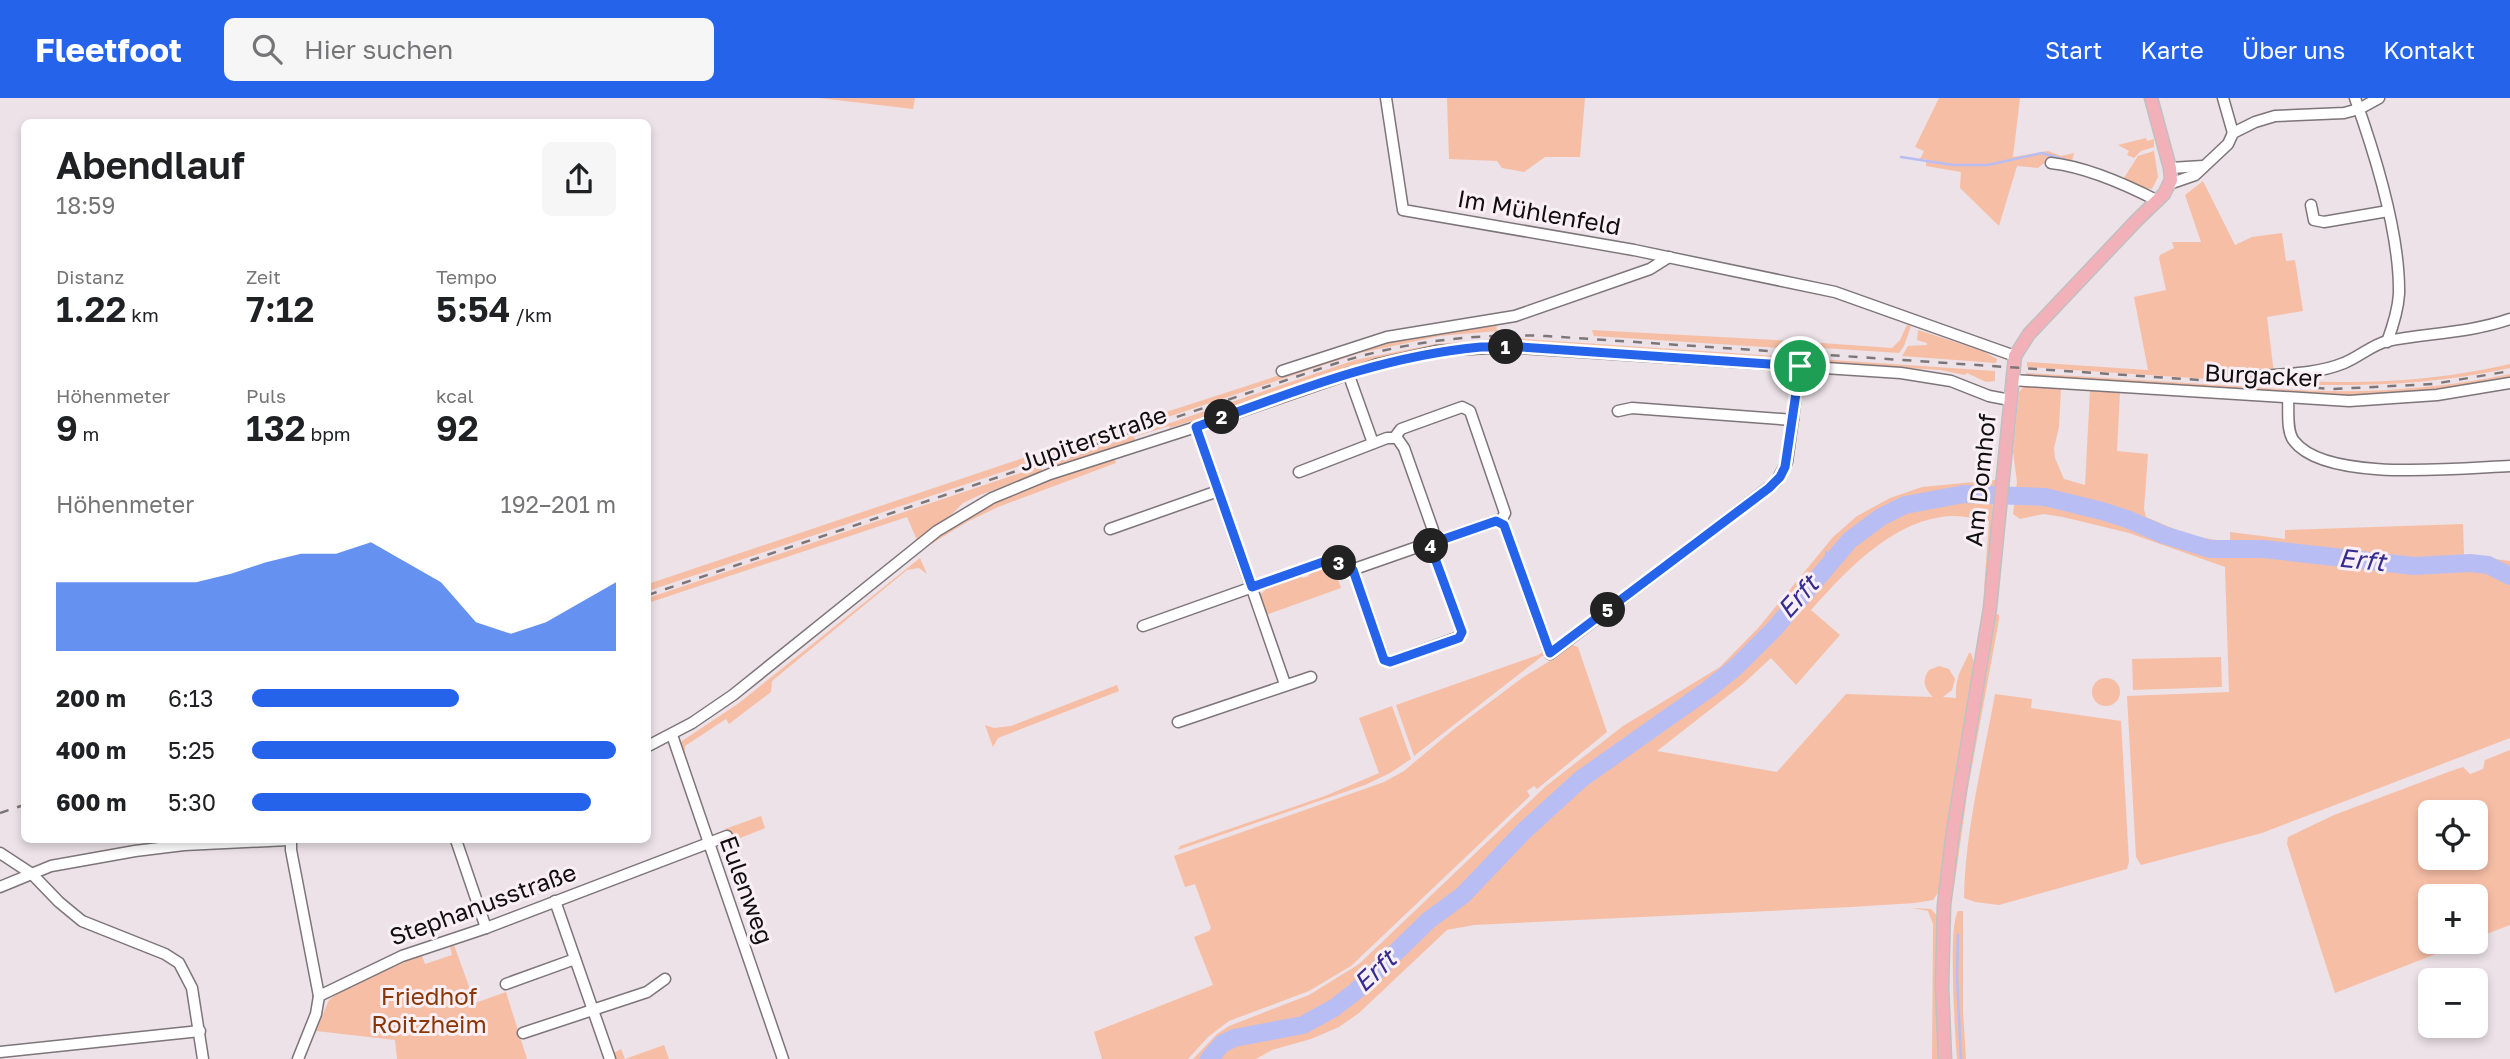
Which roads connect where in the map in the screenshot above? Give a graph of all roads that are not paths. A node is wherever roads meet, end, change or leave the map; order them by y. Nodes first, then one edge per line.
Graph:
1 (1386, 98) edge
2 (2151, 98) edge
3 (2223, 98) edge
4 (2379, 98) edge
5 (2357, 104) edge
6 (2233, 133) junction
7 (2051, 163) dead end
8 (2170, 176) junction
9 (2158, 201) junction
10 (2311, 205) dead end
11 (2388, 211) junction
12 (1669, 257) junction
13 (2510, 319) edge
14 (2387, 342) junction
15 (2015, 356) junction
16 (1800, 366) junction
17 (1282, 370) dead end
18 (1348, 373) junction
19 (2258, 376) dead end
20 (2012, 380) junction
21 (2510, 383) edge
22 (2288, 398) junction
23 (2010, 400) junction
24 (1618, 411) dead end
25 (1793, 420) junction
26 (1196, 427) junction
27 (1395, 437) junction
28 (1373, 443) junction
29 (2510, 466) edge
30 (1299, 472) dead end
31 (1218, 491) junction
32 (1500, 523) junction
33 (1110, 529) dead end
34 (1431, 540) junction
35 (1353, 570) junction
36 (1252, 587) junction
37 (1143, 626) dead end
38 (1311, 677) dead end
39 (1285, 684) junction
40 (1178, 722) dead end
41 (672, 735) junction
42 (651, 745) edge
43 (727, 836) dead end
44 (226, 843) edge
45 (290, 843) edge
46 (457, 843) edge
47 (707, 843) junction
48 (0, 853) edge
49 (32, 874) junction
50 (0, 887) edge
51 (555, 901) junction
52 (486, 928) junction
53 (575, 959) junction
54 (665, 979) dead end
55 (506, 984) dead end
56 (319, 996) junction
57 (593, 1010) junction
58 (200, 1031) junction
59 (523, 1033) dead end
60 (0, 1052) edge
61 (203, 1059) edge
62 (298, 1059) edge
63 (610, 1059) edge
64 (783, 1059) edge
65 (1945, 1059) edge

1 - 12 street, Im Mühlenfeld
2 - 8 main road
3 - 6 street
4 - 5 street
5 - 6 street
5 - 11 street
6 - 8 street
7 - 9 street
8 - 9 main road
9 - 15 main road
10 - 11 street
11 - 14 street
12 - 15 street, Im Mühlenfeld
12 - 17 street
13 - 14 street
14 - 19 street
15 - 20 main road, Am Domhof
16 - 18 street, Jupiterstraße
16 - 23 street, Jupiterstraße
16 - 25 street
18 - 26 street, Jupiterstraße
18 - 28 street
20 - 22 street, Burgacker
20 - 23 main road, Am Domhof
21 - 22 street, Burgacker
22 - 29 street
23 - 65 main road, Am Domhof
24 - 25 street
25 - 32 street
26 - 31 street
26 - 41 street, Jupiterstraße
27 - 28 street
27 - 32 street
27 - 34 street
28 - 30 street
31 - 33 street
31 - 36 street
32 - 34 street
34 - 35 street
34 - 35 street
35 - 36 street
36 - 37 street
36 - 39 street
38 - 39 street
39 - 40 street
41 - 42 street, Jupiterstraße
41 - 47 street, Eulenweg
43 - 47 street, Stephanusstraße
44 - 49 street
45 - 56 street
46 - 52 street
47 - 51 street, Stephanusstraße
47 - 64 street, Eulenweg
48 - 49 street
49 - 50 street
49 - 58 street
51 - 52 street, Stephanusstraße
51 - 53 street
52 - 56 street, Stephanusstraße
53 - 55 street
53 - 57 street
54 - 57 street
56 - 62 street
57 - 59 street
57 - 63 street
58 - 60 street
58 - 61 street

